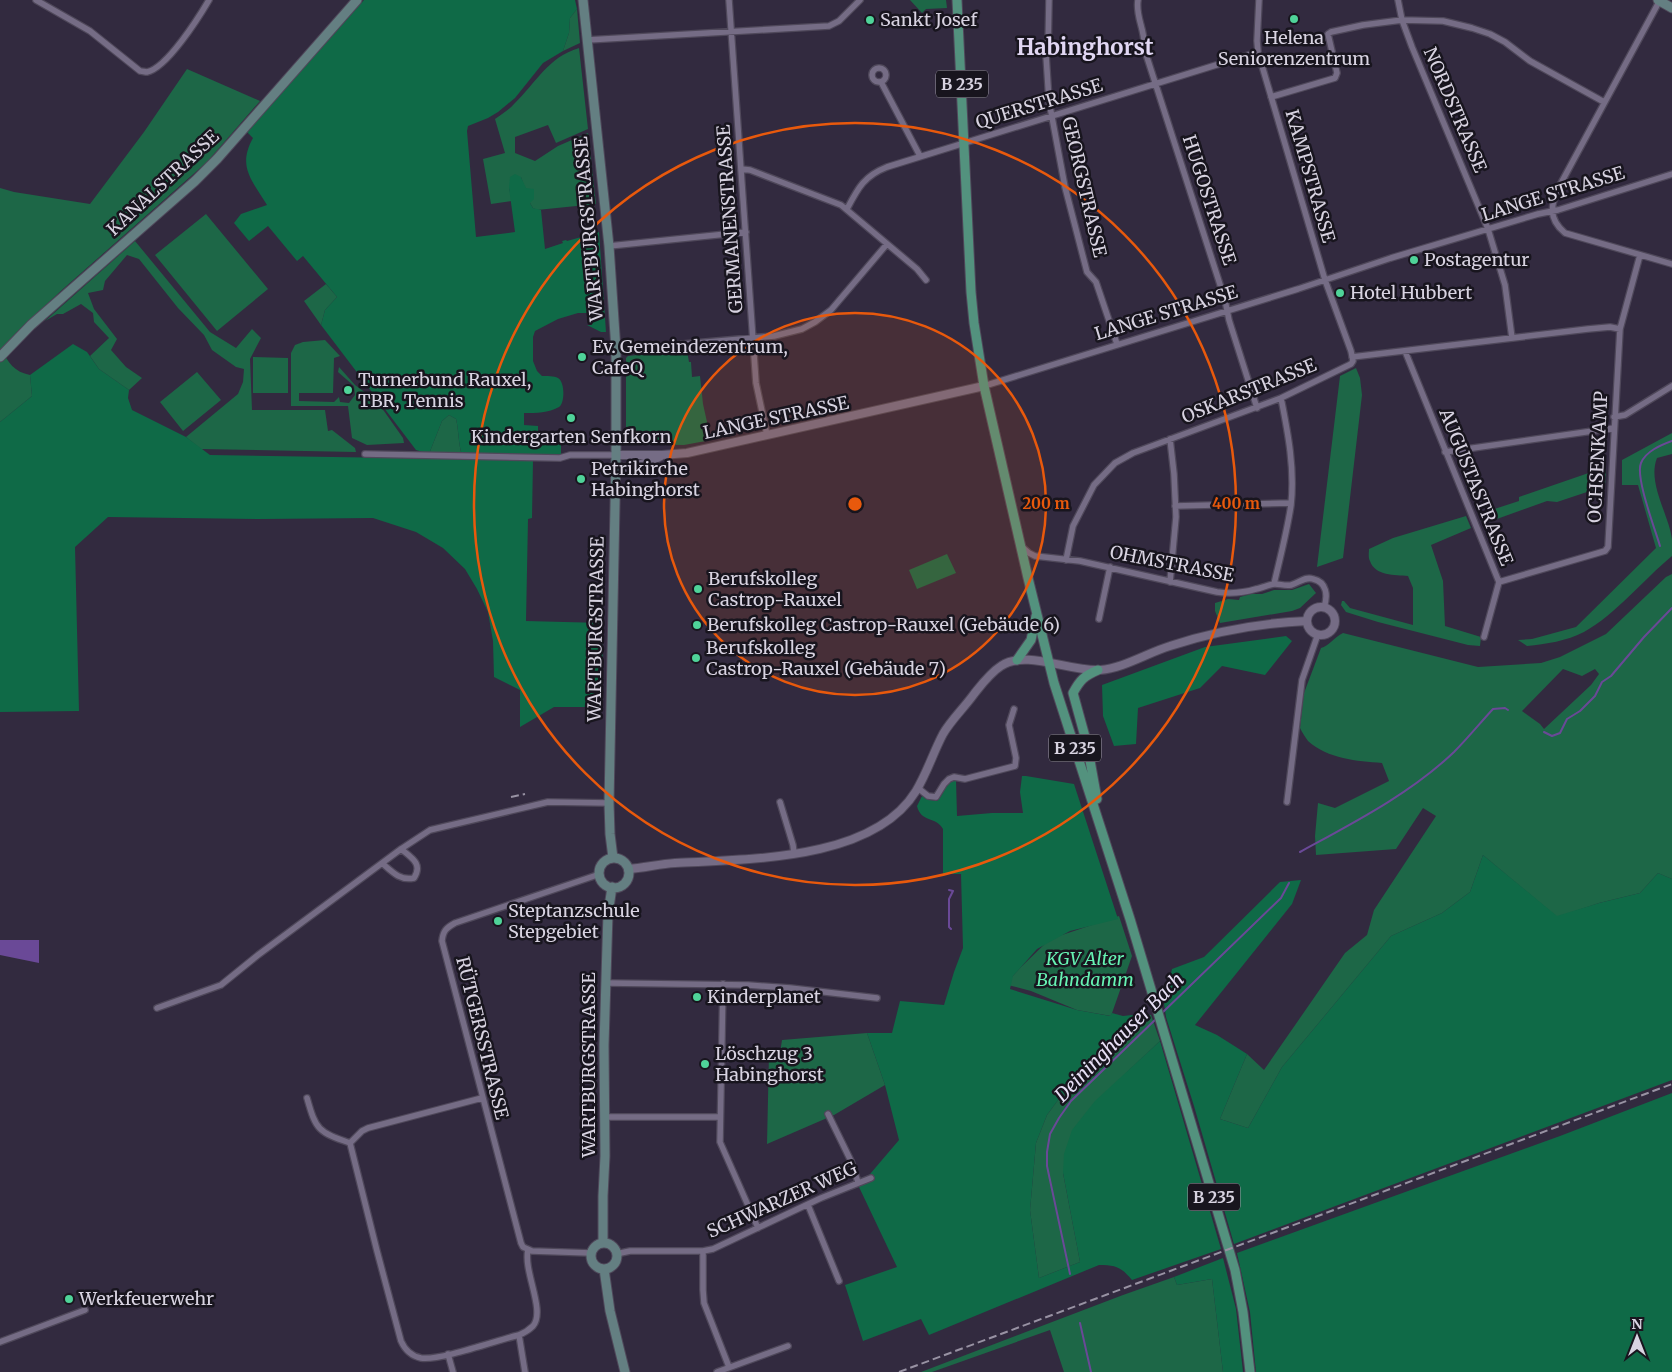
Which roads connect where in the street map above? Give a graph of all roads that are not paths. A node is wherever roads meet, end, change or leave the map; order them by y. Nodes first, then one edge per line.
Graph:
1 (36, 0) edge
2 (210, 0) edge
3 (357, 0) edge
4 (582, 0) edge
5 (728, 0) edge
6 (860, 0) edge
7 (957, 0) edge
8 (1049, 0) edge
9 (1138, 0) edge
10 (1260, 0) edge
11 (1398, 0) edge
12 (1659, 0) edge
13 (1672, 8) edge
14 (1402, 20) junction
15 (731, 32) junction
16 (587, 40) junction
17 (1258, 52) junction
18 (881, 82) dead end
19 (1156, 83) junction
20 (1271, 97) junction
21 (1604, 102) junction
22 (1052, 116) junction
23 (965, 142) junction
24 (920, 156) junction
25 (741, 169) junction
26 (1672, 174) edge
27 (847, 209) junction
28 (1552, 211) junction
29 (1488, 229) junction
30 (746, 232) junction
31 (887, 244) junction
32 (609, 246) junction
33 (1640, 255) junction
34 (1672, 264) edge
35 (926, 280) dead end
36 (1325, 280) junction
37 (1227, 310) junction
38 (1620, 330) junction
39 (754, 338) junction
40 (1512, 338) junction
41 (1117, 344) junction
42 (616, 350) junction
43 (1405, 351) junction
44 (0, 357) edge
45 (1352, 357) junction
46 (984, 386) junction
47 (1672, 386) edge
48 (1281, 398) junction
49 (1257, 408) junction
50 (1614, 417) junction
51 (1614, 428) junction
52 (767, 435) junction
53 (1170, 441) junction
54 (1445, 452) junction
55 (365, 454) dead end
56 (662, 455) junction
57 (616, 456) junction
58 (616, 469) junction
59 (1291, 503) junction
60 (1175, 506) junction
61 (1021, 546) junction
62 (1066, 560) junction
63 (1110, 567) junction
64 (1170, 582) junction
65 (1499, 582) junction
66 (1274, 584) junction
67 (1324, 607) junction
68 (1037, 613) junction
69 (1099, 619) dead end
70 (1308, 622) junction
71 (1318, 634) junction
72 (1484, 636) dead end
73 (1017, 660) junction
74 (1050, 664) junction
75 (1098, 670) junction
76 (1014, 709) dead end
77 (918, 788) junction
78 (780, 802) dead end
79 (1288, 802) dead end
80 (609, 803) junction
81 (1102, 831) junction
82 (401, 850) junction
83 (794, 853) junction
84 (613, 858) junction
85 (384, 864) junction
86 (628, 869) junction
87 (600, 874) junction
88 (612, 887) junction
89 (606, 983) junction
90 (723, 984) junction
91 (876, 998) dead end
92 (157, 1008) dead end
93 (307, 1098) dead end
94 (482, 1098) junction
95 (828, 1114) dead end
96 (605, 1117) junction
97 (720, 1117) junction
98 (350, 1143) junction
99 (871, 1178) dead end
100 (858, 1182) junction
101 (808, 1205) junction
102 (758, 1228) junction
103 (603, 1243) junction
104 (528, 1250) junction
105 (702, 1251) junction
106 (591, 1253) junction
107 (616, 1254) junction
108 (604, 1269) junction
109 (839, 1281) dead end
110 (84, 1310) dead end
111 (519, 1335) junction
112 (0, 1342) edge
113 (788, 1346) dead end
114 (448, 1354) junction
115 (729, 1367) junction
116 (453, 1372) edge
117 (525, 1372) edge
118 (625, 1372) edge
119 (717, 1372) edge
120 (1250, 1372) edge

1 - 2 street
3 - 44 main road, KANALSTRASSE
4 - 16 main road, WARTBURGSTRASSE
5 - 15 street, GERMANENSTRASSE
6 - 15 street
7 - 23 main road, B 235
8 - 22 street, GEORGSTRASSE
9 - 19 street, HUGOSTRASSE
10 - 17 street, KAMPSTRASSE
11 - 14 street, NORDSTRASSE
12 - 13 main road
12 - 21 street
14 - 20 street
14 - 21 street
14 - 29 street, NORDSTRASSE
15 - 16 street
15 - 25 street, GERMANENSTRASSE
16 - 32 main road, WARTBURGSTRASSE
17 - 19 street, QUERSTRASSE
17 - 20 street, KAMPSTRASSE
18 - 24 street
19 - 22 street, QUERSTRASSE
19 - 37 street, HUGOSTRASSE
20 - 36 street, KAMPSTRASSE
21 - 28 street
22 - 23 street, QUERSTRASSE
22 - 41 street, GEORGSTRASSE
23 - 24 street, QUERSTRASSE
23 - 46 main road, B 235
24 - 27 street, QUERSTRASSE
25 - 27 street
25 - 30 street, GERMANENSTRASSE
26 - 28 street, LANGE STRASSE
27 - 31 street
28 - 29 street, LANGE STRASSE
28 - 33 street
29 - 36 street, LANGE STRASSE
29 - 40 street, NORDSTRASSE
30 - 32 street
30 - 39 street, GERMANENSTRASSE
31 - 35 street
31 - 39 street
32 - 42 main road, WARTBURGSTRASSE
33 - 34 street
33 - 38 street, OCHSENKAMP
36 - 37 street, LANGE STRASSE
36 - 45 street, KAMPSTRASSE
37 - 41 street, LANGE STRASSE
37 - 49 street, HUGOSTRASSE
38 - 40 street
38 - 50 street, OCHSENKAMP
39 - 42 street
39 - 52 street, GERMANENSTRASSE
40 - 43 street
41 - 46 street, LANGE STRASSE
42 - 57 main road, WARTBURGSTRASSE
43 - 45 street
43 - 54 street, AUGUSTASTRASSE
45 - 48 street, OSKARSTRASSE
46 - 52 street, LANGE STRASSE
46 - 61 main road, B 235
47 - 50 street
48 - 49 street, OSKARSTRASSE
48 - 59 street
49 - 53 street, OSKARSTRASSE
50 - 51 street, OCHSENKAMP
51 - 54 street
51 - 65 street, OCHSENKAMP
52 - 56 street, LANGE STRASSE
53 - 60 street
53 - 62 street, OSKARSTRASSE
54 - 65 street, AUGUSTASTRASSE
55 - 57 street
56 - 57 street, LANGE STRASSE
56 - 58 street, LANGE STRASSE
57 - 58 main road, WARTBURGSTRASSE
58 - 80 main road, WARTBURGSTRASSE
59 - 60 street
59 - 66 street
60 - 64 street
61 - 62 street, OHMSTRASSE
61 - 68 main road, B 235
62 - 63 street, OHMSTRASSE
63 - 64 street, OHMSTRASSE
63 - 69 street
64 - 66 street, OHMSTRASSE
65 - 72 street, AUGUSTASTRASSE
66 - 67 street, OHMSTRASSE
67 - 70 street
67 - 71 street
68 - 73 main road
68 - 74 main road, B 235
70 - 71 street
70 - 75 street
71 - 79 street
73 - 74 street
73 - 77 street
74 - 75 street
74 - 81 main road, B 235
75 - 81 main road
76 - 77 street
77 - 83 street
78 - 83 street
80 - 82 street
80 - 84 main road, WARTBURGSTRASSE
81 - 120 main road, B 235
82 - 85 street
82 - 85 street
83 - 86 street
84 - 86 main road
84 - 87 main road
85 - 92 street
86 - 88 main road
87 - 88 main road
87 - 94 street, RÜTGERSSTRASSE
88 - 89 main road, WARTBURGSTRASSE
89 - 90 street
89 - 96 main road, WARTBURGSTRASSE
90 - 91 street
90 - 97 street
93 - 98 street
94 - 98 street
94 - 104 street, RÜTGERSSTRASSE
95 - 100 street
96 - 97 street
96 - 103 main road, WARTBURGSTRASSE
97 - 102 street
98 - 114 street
99 - 100 street, SCHWARZER WEG
100 - 101 street, SCHWARZER WEG
101 - 102 street, SCHWARZER WEG
101 - 109 street
102 - 105 street, SCHWARZER WEG
103 - 106 main road
103 - 107 main road
104 - 106 street
104 - 111 street
105 - 107 street, SCHWARZER WEG
105 - 115 street
106 - 108 main road
107 - 108 main road
108 - 118 main road
110 - 112 street
111 - 114 street
111 - 117 street
113 - 115 street
114 - 116 street
115 - 119 street

